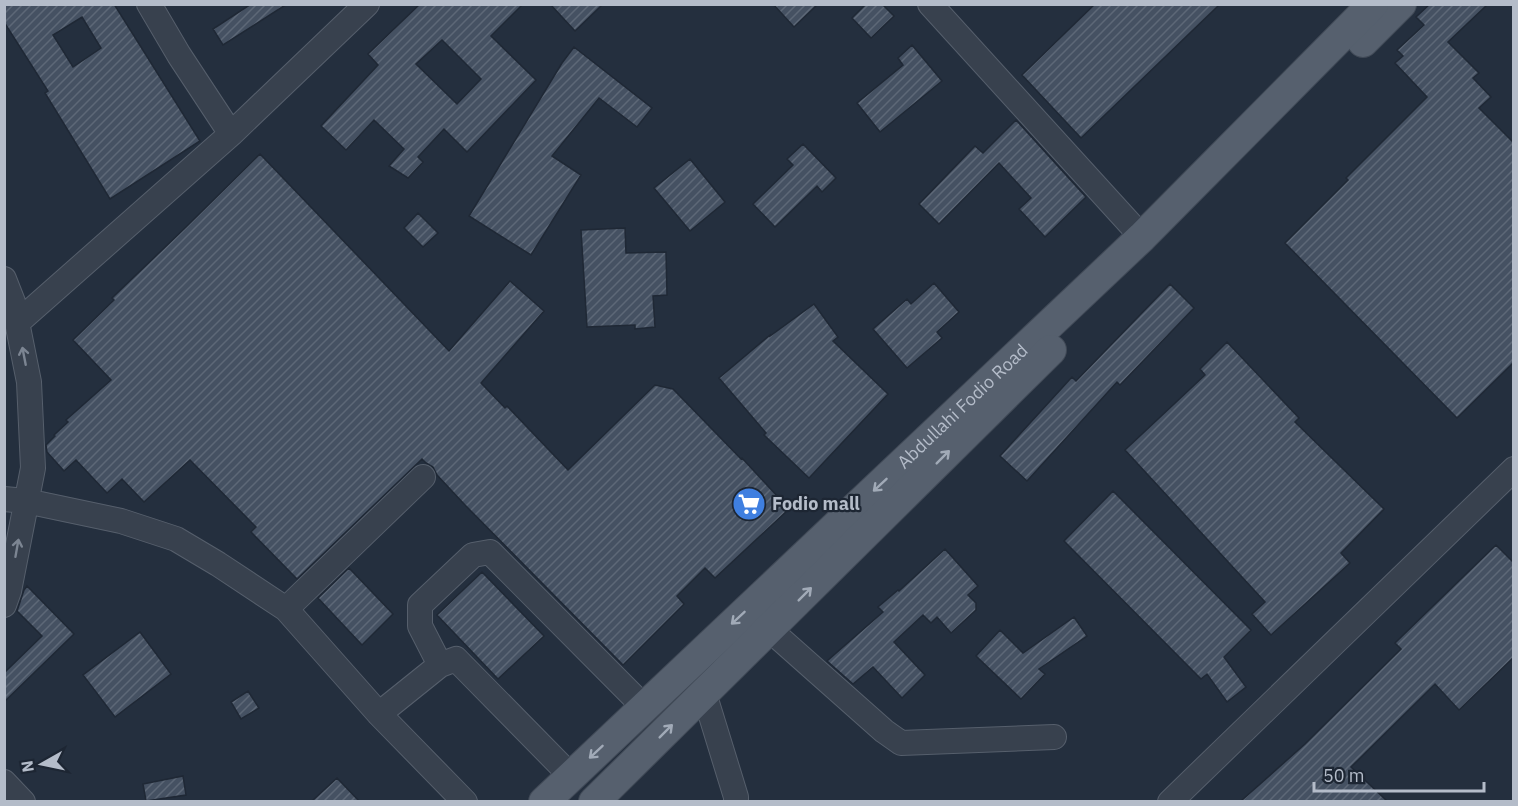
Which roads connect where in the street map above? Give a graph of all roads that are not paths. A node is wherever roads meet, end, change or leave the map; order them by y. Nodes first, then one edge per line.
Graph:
1 (150, 4) edge
2 (367, 4) edge
3 (930, 4) edge
4 (1373, 4) edge
5 (1401, 4) edge
6 (231, 134) junction
7 (1142, 237) junction
8 (4, 279) edge
9 (17, 323) junction
10 (1514, 469) edge
11 (423, 477) dead end
12 (15, 500) edge
13 (4, 605) edge
14 (286, 609) junction
15 (769, 629) junction
16 (440, 665) junction
17 (704, 693) junction
18 (644, 707) junction
19 (379, 714) junction
20 (1054, 737) dead end
21 (571, 776) junction
22 (4, 782) edge
23 (599, 800) edge
24 (23, 801) edge
25 (465, 801) edge
26 (544, 801) edge
27 (736, 801) edge
28 (1170, 801) edge

1 - 6 street
2 - 6 street
3 - 7 street
4 - 7 main road, Abdullahi Fodio Road
15 -> 5 main road, Abdullahi Fodio Road
6 - 9 street
7 -> 18 main road, Abdullahi Fodio Road
8 - 9 street
12 -> 9 street
10 - 28 street
11 - 14 street
13 -> 12 street
12 - 14 street
14 - 19 street
15 - 17 main road, Abdullahi Fodio Road
15 - 20 street
16 - 18 street
16 - 19 street
16 - 21 street
23 -> 17 main road, Abdullahi Fodio Road
17 - 27 street
18 -> 21 main road, Abdullahi Fodio Road
19 - 25 street
21 - 26 main road, Abdullahi Fodio Road
22 - 24 street

